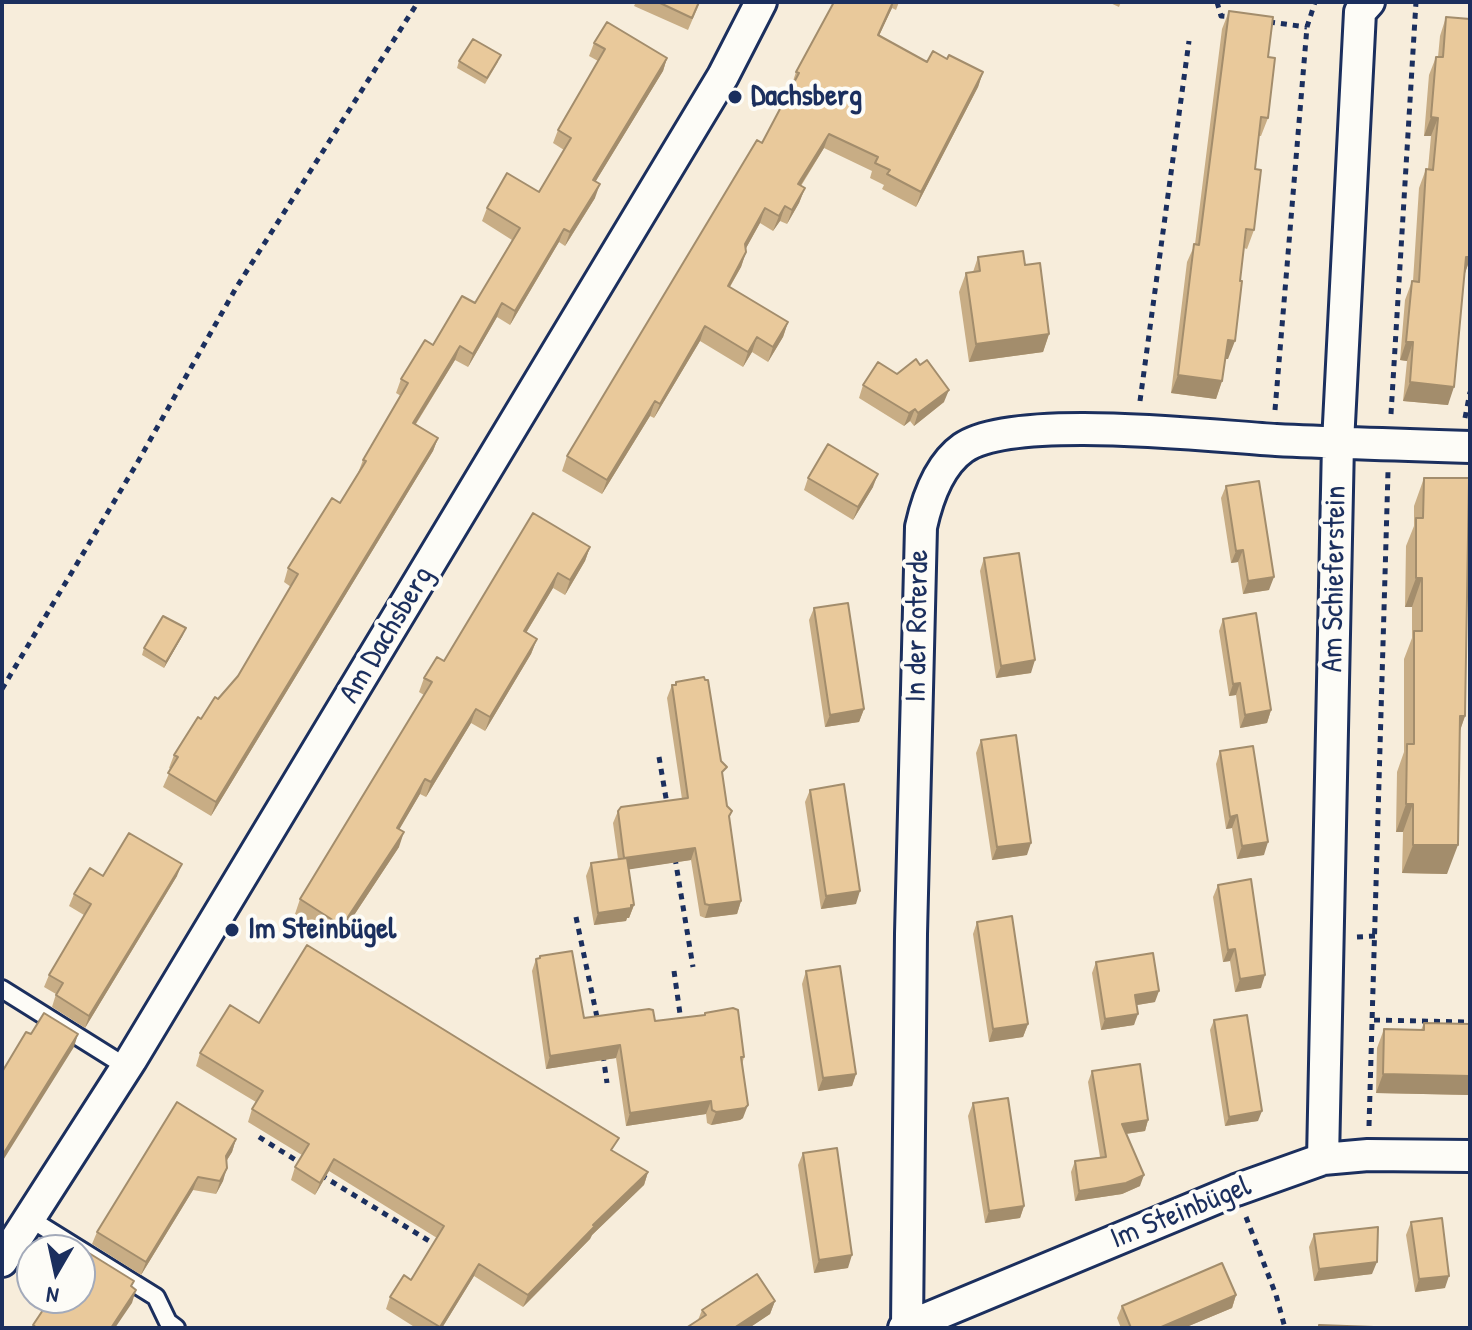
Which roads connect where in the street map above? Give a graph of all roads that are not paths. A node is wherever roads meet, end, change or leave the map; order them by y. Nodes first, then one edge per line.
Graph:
1 (761, 2) edge
2 (1369, 2) edge
3 (1338, 443) junction
4 (1470, 447) edge
5 (2, 989) edge
6 (125, 1066) junction
7 (1470, 1156) edge
8 (1323, 1159) junction
9 (29, 1218) junction
10 (2, 1261) edge
11 (905, 1327) edge
12 (176, 1328) edge

1 - 6 street, Am Dachsberg
2 - 3 street, Am Schieferstein
3 - 4 street, In der Roterde
3 - 8 street, Am Schieferstein
3 - 11 street, In der Roterde
5 - 6 lane
6 - 9 street, Am Dachsberg
7 - 8 street, Im Steinbügel
8 - 11 street, Im Steinbügel
9 - 10 street, Am Dachsberg
9 - 12 lane

